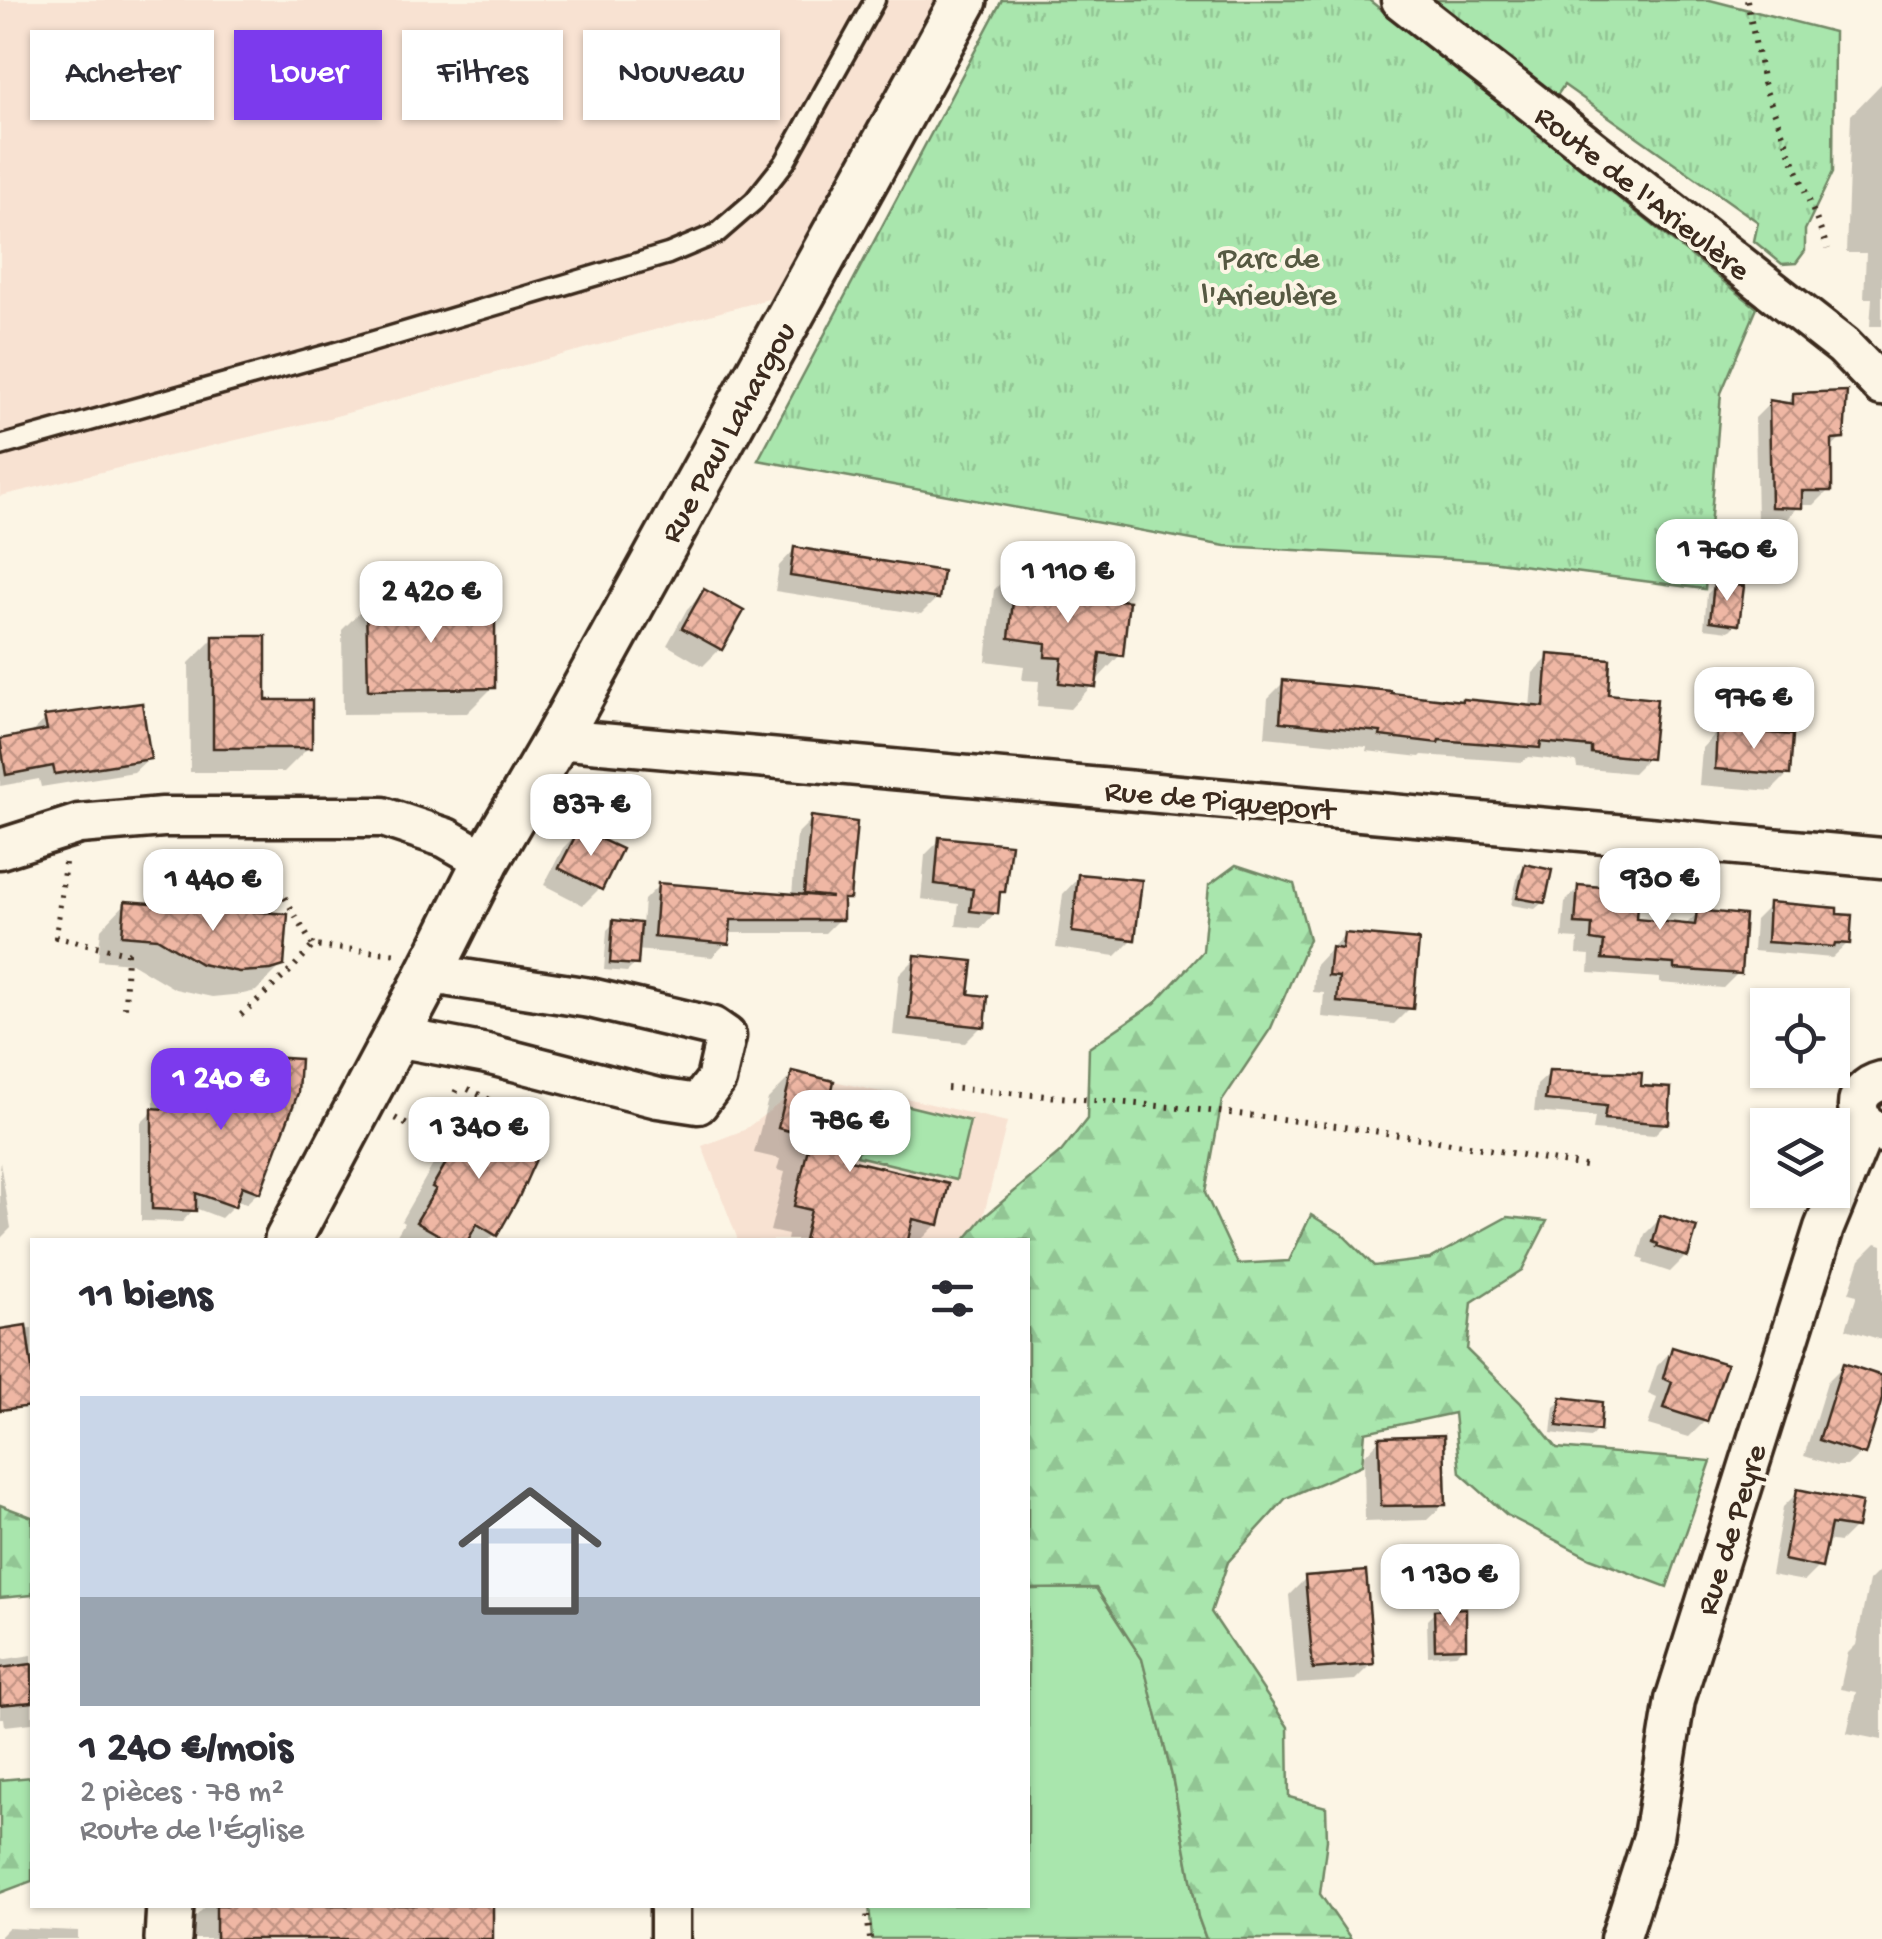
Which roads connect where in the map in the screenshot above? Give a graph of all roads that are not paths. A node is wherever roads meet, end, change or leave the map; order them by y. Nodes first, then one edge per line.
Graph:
1 (874, 0) edge
2 (964, 0) edge
3 (1402, 0) edge
4 (1882, 386) edge
5 (0, 446) edge
6 (558, 739) junction
7 (0, 849) edge
8 (1882, 858) edge
9 (486, 861) junction
10 (433, 966) junction
11 (396, 1037) junction
12 (1882, 1081) edge
13 (1874, 1130) edge
14 (289, 1238) edge
15 (170, 1908) edge
16 (670, 1908) edge
17 (168, 1939) edge
18 (670, 1939) edge
19 (1620, 1939) edge

1 - 5 lane
2 - 6 street, Rue Paul Lahargou
3 - 4 street, Route de l'Arieulère
6 - 8 street, Rue de Piqueport
6 - 9 street, Rue Paul Lahargou
7 - 9 street
9 - 10 street, Rue Paul Lahargou
10 - 11 street, Rue Paul Lahargou
10 - 11 street
11 - 14 street, Rue Paul Lahargou
12 - 13 street, Rue de Peyre
13 - 19 street, Rue de Peyre
15 - 17 street
16 - 18 street

